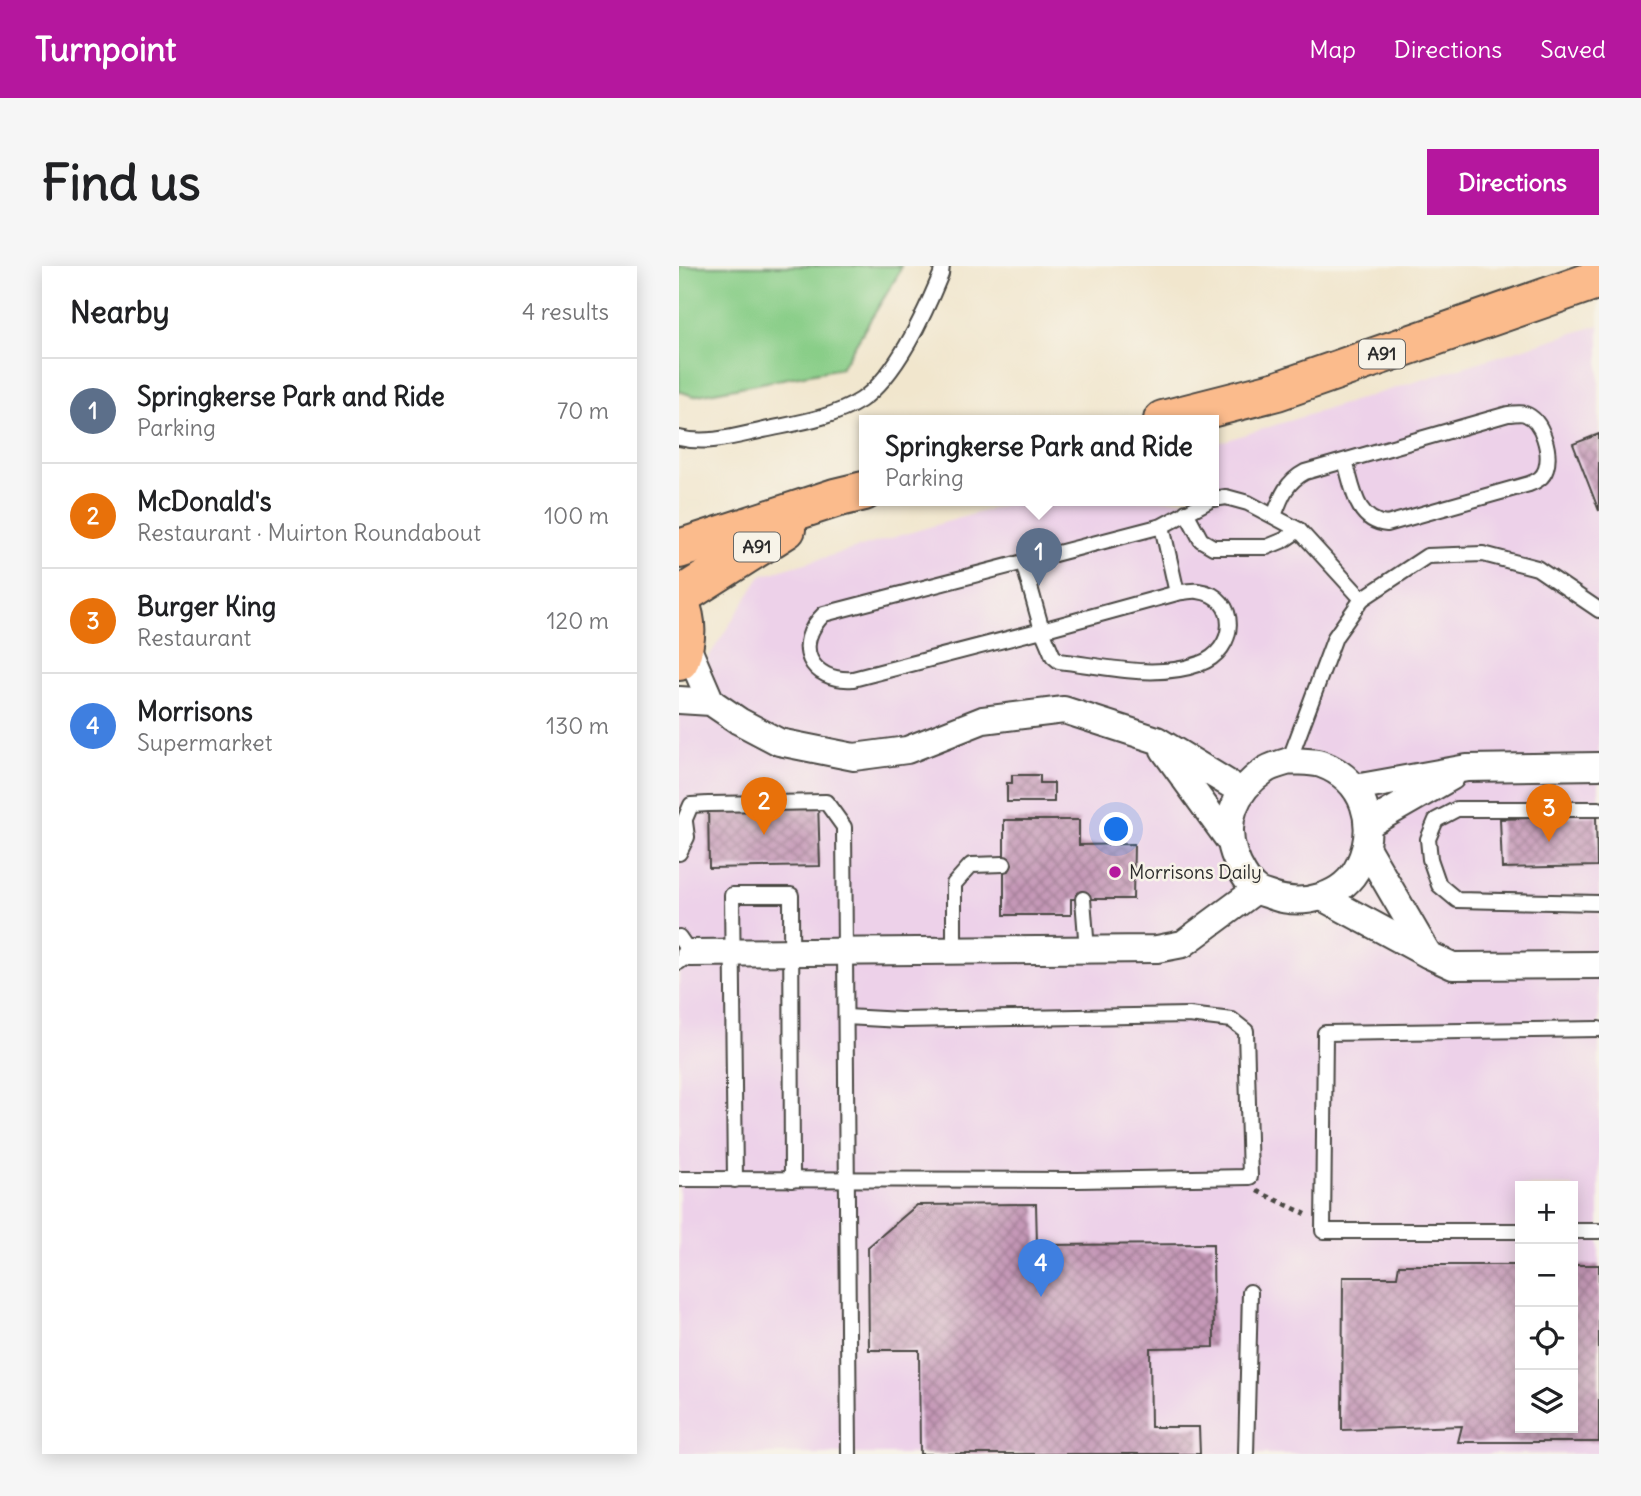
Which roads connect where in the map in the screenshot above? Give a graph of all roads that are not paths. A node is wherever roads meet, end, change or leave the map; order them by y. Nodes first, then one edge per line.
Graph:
1 (942, 266) edge
2 (1599, 279) edge
3 (1183, 415) edge
4 (679, 438) edge
5 (1345, 461) junction
6 (850, 495) edge
7 (1219, 498) edge
8 (1199, 506) edge
9 (1186, 512) junction
10 (1273, 516) junction
11 (1162, 527) junction
12 (1299, 530) junction
13 (679, 549) edge
14 (1023, 562) junction
15 (1177, 593) junction
16 (679, 599) edge
17 (1362, 599) junction
18 (1599, 610) edge
19 (1042, 630) junction
20 (682, 651) edge
21 (679, 700) edge
22 (711, 702) junction
23 (1157, 740) junction
24 (1289, 761) junction
25 (1599, 766) edge
26 (1467, 768) junction
27 (1355, 789) junction
28 (1241, 791) junction
29 (1599, 808) edge
30 (685, 818) junction
31 (679, 833) edge
32 (1368, 836) junction
33 (1229, 841) junction
34 (679, 853) edge
35 (1004, 864) dead end
36 (1256, 890) junction
37 (1322, 897) junction
38 (1083, 899) dead end
39 (1599, 903) edge
40 (1087, 950) junction
41 (683, 951) edge
42 (845, 951) junction
43 (954, 951) junction
44 (731, 952) junction
45 (792, 952) junction
46 (1429, 955) junction
47 (1599, 965) edge
48 (846, 1017) junction
49 (1599, 1029) edge
50 (679, 1179) edge
51 (734, 1180) junction
52 (792, 1180) junction
53 (847, 1180) junction
54 (1515, 1231) edge
55 (1578, 1231) edge
56 (1599, 1231) edge
57 (1250, 1292) dead end
58 (849, 1454) edge
59 (1246, 1454) edge

1 - 4 lane
2 - 3 main road, A91
5 - 5 lane
5 - 10 lane
6 - 13 main road, A91
6 - 16 main road, A91
7 - 10 lane
8 - 9 lane
9 - 11 lane
9 - 12 lane
10 - 12 lane
11 - 14 lane
11 - 15 lane
12 - 17 lane
14 - 19 lane
14 - 19 lane
15 - 19 lane
15 - 19 lane
16 - 20 main road, A91
17 - 18 lane
17 - 24 lane
20 - 22 street
21 - 22 street
22 - 23 street
23 - 28 street
23 - 33 street
24 - 27 street
24 - 28 street
25 - 26 street
26 - 27 street
26 - 32 street
27 - 32 street
28 - 33 street
29 - 39 lane
30 - 31 lane
30 - 34 lane
30 - 42 lane
32 - 37 street
32 - 46 street
33 - 36 street
35 - 43 lane
36 - 37 street
36 - 40 street
37 - 46 street
38 - 40 lane
40 - 43 street
41 - 44 street
42 - 43 street
42 - 45 street
42 - 48 lane
44 - 45 street
44 - 45 lane
44 - 51 lane
45 - 52 lane
46 - 47 street
48 - 53 lane
48 - 53 lane
49 - 54 lane
50 - 51 lane
51 - 52 lane
52 - 53 lane
53 - 58 lane
55 - 56 lane
57 - 59 lane

